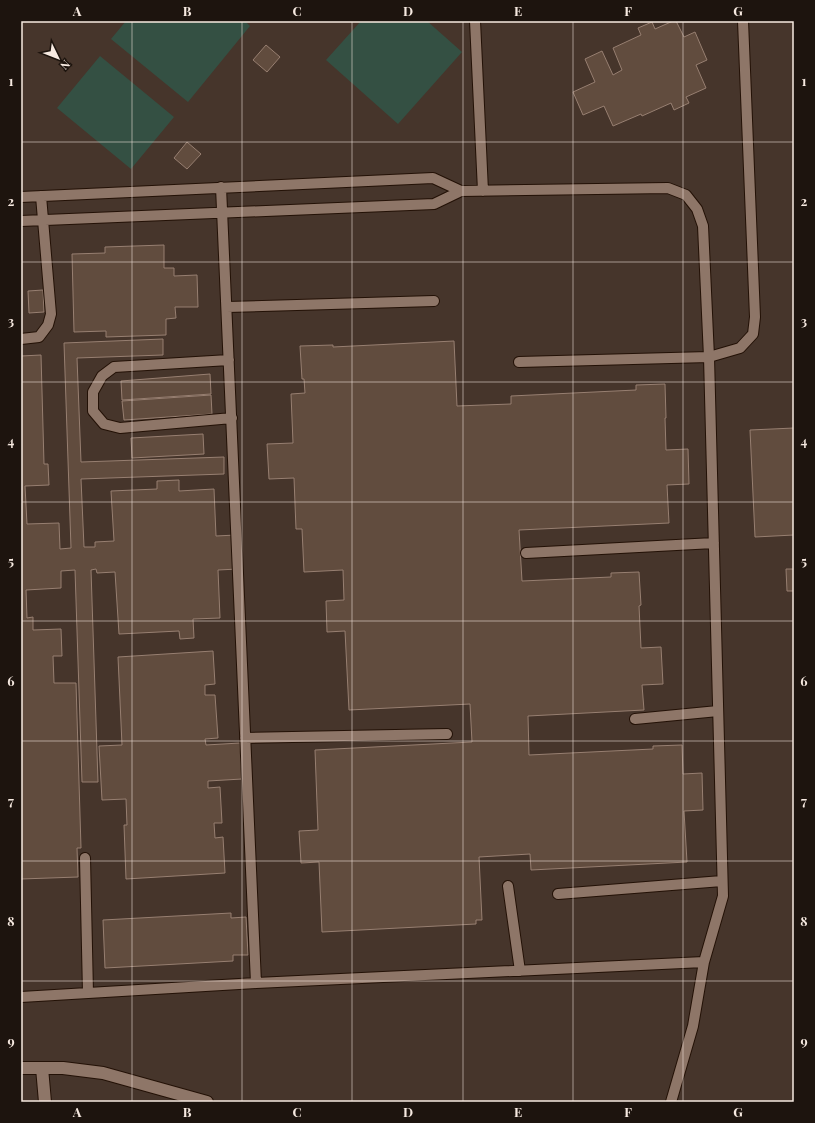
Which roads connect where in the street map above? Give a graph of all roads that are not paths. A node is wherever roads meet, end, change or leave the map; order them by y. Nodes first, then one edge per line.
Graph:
1 (476, 21) edge
2 (742, 21) edge
3 (221, 187) junction
4 (461, 191) junction
5 (483, 191) junction
6 (41, 196) junction
7 (21, 197) edge
8 (223, 213) junction
9 (21, 220) edge
10 (44, 220) junction
11 (434, 301) dead end
12 (227, 307) junction
13 (21, 339) edge
14 (709, 357) junction
15 (229, 360) junction
16 (519, 362) dead end
17 (232, 418) junction
18 (714, 543) junction
19 (526, 554) dead end
20 (718, 710) junction
21 (635, 719) dead end
22 (447, 734) dead end
23 (245, 738) junction
24 (85, 858) dead end
25 (722, 882) junction
26 (508, 886) dead end
27 (558, 894) dead end
28 (704, 962) junction
29 (520, 971) junction
30 (256, 983) junction
31 (88, 993) junction
32 (21, 997) edge
33 (21, 1068) edge
34 (42, 1068) junction
35 (45, 1102) edge
36 (207, 1102) edge
37 (671, 1102) edge

1 - 5 lane
2 - 14 lane
3 - 4 lane
3 - 6 lane
3 - 8 lane
4 - 5 lane
4 - 8 lane
5 - 14 lane
6 - 7 lane
6 - 10 lane
8 - 10 lane
8 - 12 lane
9 - 10 lane
10 - 13 lane
11 - 12 lane
12 - 15 lane
14 - 16 lane
14 - 18 lane
15 - 17 lane
15 - 17 lane
17 - 23 lane
18 - 19 lane
18 - 20 lane
20 - 21 lane
20 - 25 lane
22 - 23 lane
23 - 30 lane
24 - 31 lane
25 - 27 lane
25 - 28 lane
26 - 29 lane
28 - 29 lane
28 - 37 lane
29 - 30 lane
30 - 31 lane
31 - 32 lane
33 - 34 street
34 - 35 street
34 - 36 street

